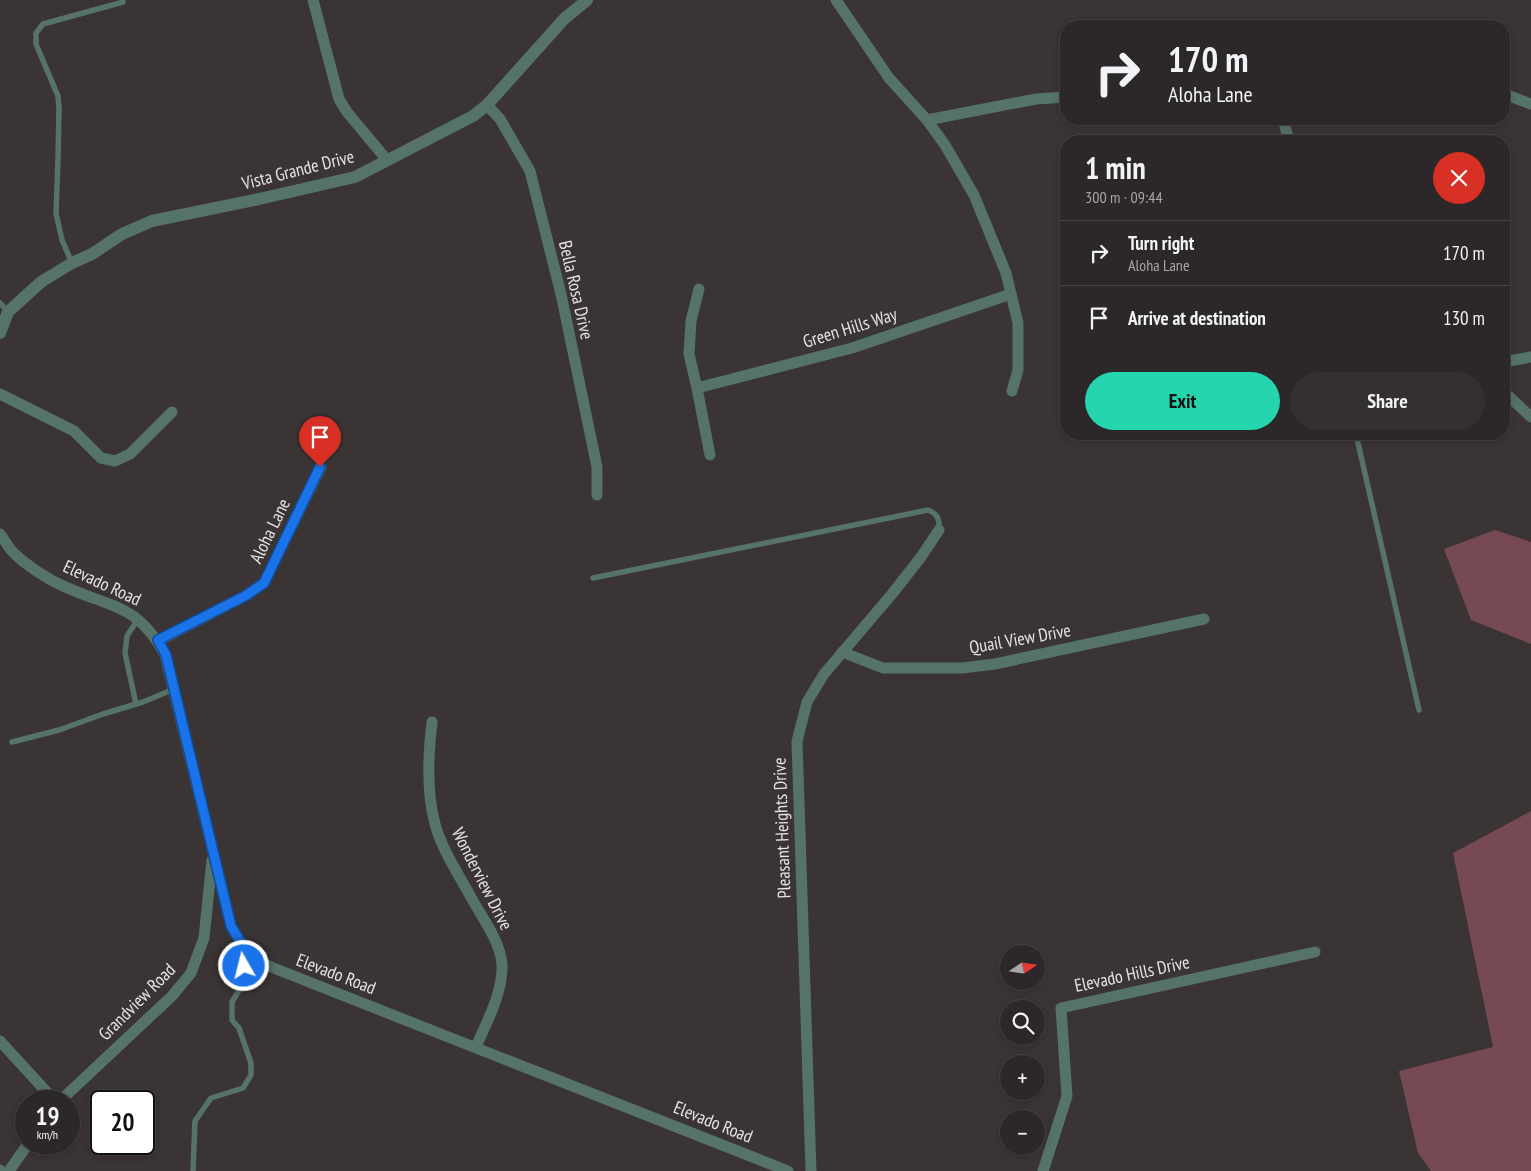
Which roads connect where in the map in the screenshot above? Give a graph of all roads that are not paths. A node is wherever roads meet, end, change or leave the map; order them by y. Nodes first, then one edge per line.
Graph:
1 (313, 0) edge
2 (587, 0) edge
3 (836, 0) edge
4 (122, 2) dead end
5 (1510, 96) edge
6 (1060, 97) edge
7 (1531, 104) edge
8 (487, 105) junction
9 (927, 120) junction
10 (388, 160) junction
11 (72, 263) junction
12 (698, 289) dead end
13 (1011, 294) junction
14 (4, 307) edge
15 (0, 333) edge
16 (1531, 357) edge
17 (1510, 361) edge
18 (697, 388) junction
19 (1012, 390) dead end
20 (0, 394) edge
21 (1510, 398) edge
22 (172, 412) dead end
23 (1531, 417) edge
24 (1357, 440) edge
25 (710, 455) dead end
26 (320, 467) dead end
27 (597, 495) dead end
28 (939, 530) joint
29 (0, 534) edge
30 (594, 578) dead end
31 (138, 619) junction
32 (1204, 619) dead end
33 (158, 640) junction
34 (842, 652) junction
35 (174, 689) junction
36 (136, 704) junction
37 (1419, 710) dead end
38 (432, 722) dead end
39 (12, 742) dead end
40 (213, 850) junction
41 (1315, 952) dead end
42 (247, 953) junction
43 (0, 1041) edge
44 (476, 1047) junction
45 (45, 1090) edge
46 (72, 1090) edge
47 (20, 1155) edge
48 (9, 1171) edge
49 (192, 1171) edge
50 (788, 1171) edge
51 (810, 1171) edge
52 (1043, 1171) edge

1 - 10 street
2 - 8 street, Vista Grande Drive
3 - 9 street
4 - 11 lane
5 - 7 street
6 - 9 street
8 - 10 street, Vista Grande Drive
8 - 27 street, Bella Rosa Drive
9 - 13 street
10 - 11 street, Vista Grande Drive
11 - 14 street, Vista Grande Drive
12 - 18 street
13 - 18 street, Green Hills Way
13 - 19 street
14 - 15 street, Vista Grande Drive
16 - 17 street
18 - 25 street
20 - 22 street
21 - 23 street
24 - 37 lane
26 - 33 street, Aloha Lane
28 - 30 lane
28 - 34 street, Pleasant Heights Drive
29 - 31 street, Elevado Road
31 - 33 street, Elevado Road
31 - 36 lane
32 - 34 street, Quail View Drive
33 - 35 street, Elevado Road
34 - 51 street, Pleasant Heights Drive
35 - 36 lane
35 - 40 street, Elevado Road
36 - 39 lane
38 - 44 street, Wonderview Drive
40 - 42 street, Elevado Road
40 - 46 street, Grandview Road
41 - 52 street, Elevado Hills Drive
42 - 44 street, Elevado Road
42 - 49 lane
43 - 45 street
44 - 50 street, Elevado Road
47 - 48 street

